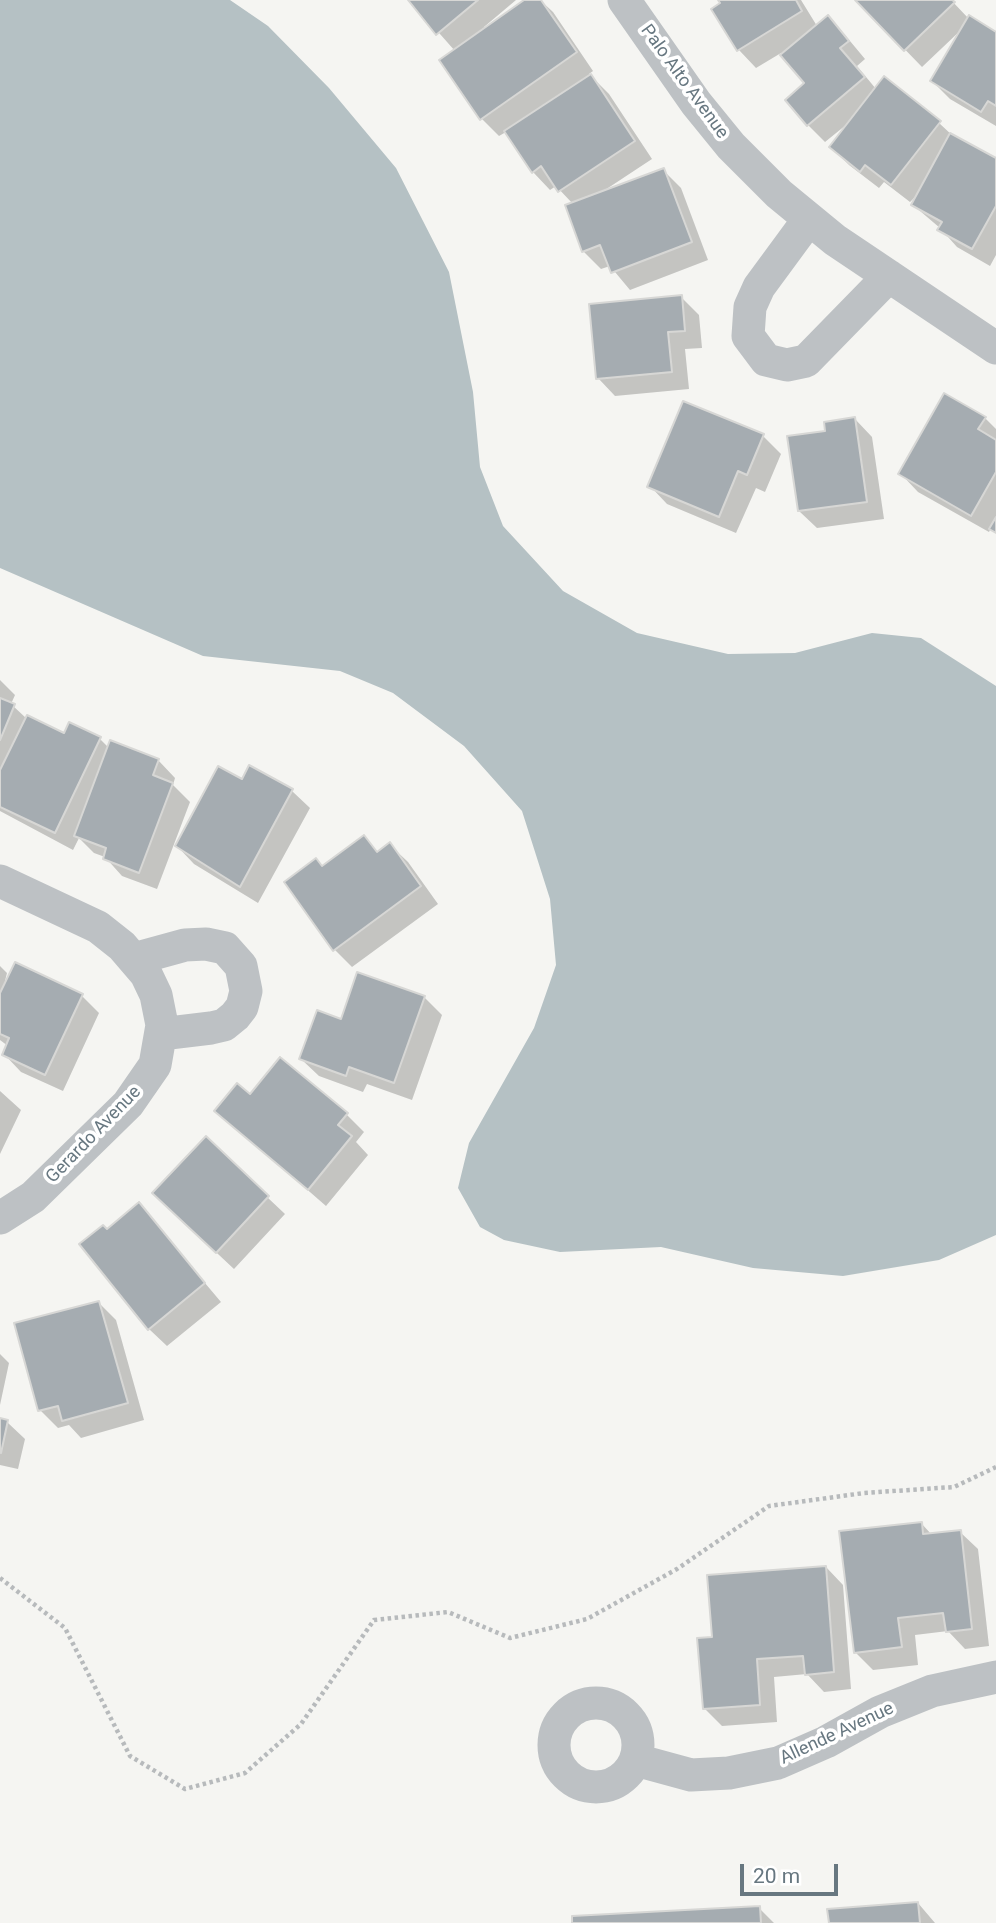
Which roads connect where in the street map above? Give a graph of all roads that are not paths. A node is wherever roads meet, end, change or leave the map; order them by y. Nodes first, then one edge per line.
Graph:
1 (624, 0) edge
2 (809, 219) junction
3 (889, 276) junction
4 (996, 348) edge
5 (0, 881) edge
6 (134, 959) junction
7 (161, 1034) junction
8 (0, 1218) edge
9 (996, 1677) edge
10 (636, 1760) dead end

1 - 2 street, Palo Alto Avenue
2 - 3 street, Palo Alto Avenue
2 - 3 street
3 - 4 street, Palo Alto Avenue
5 - 6 street
6 - 7 street, Gerardo Avenue
6 - 7 street
7 - 8 street, Gerardo Avenue
9 - 10 street, Allende Avenue

